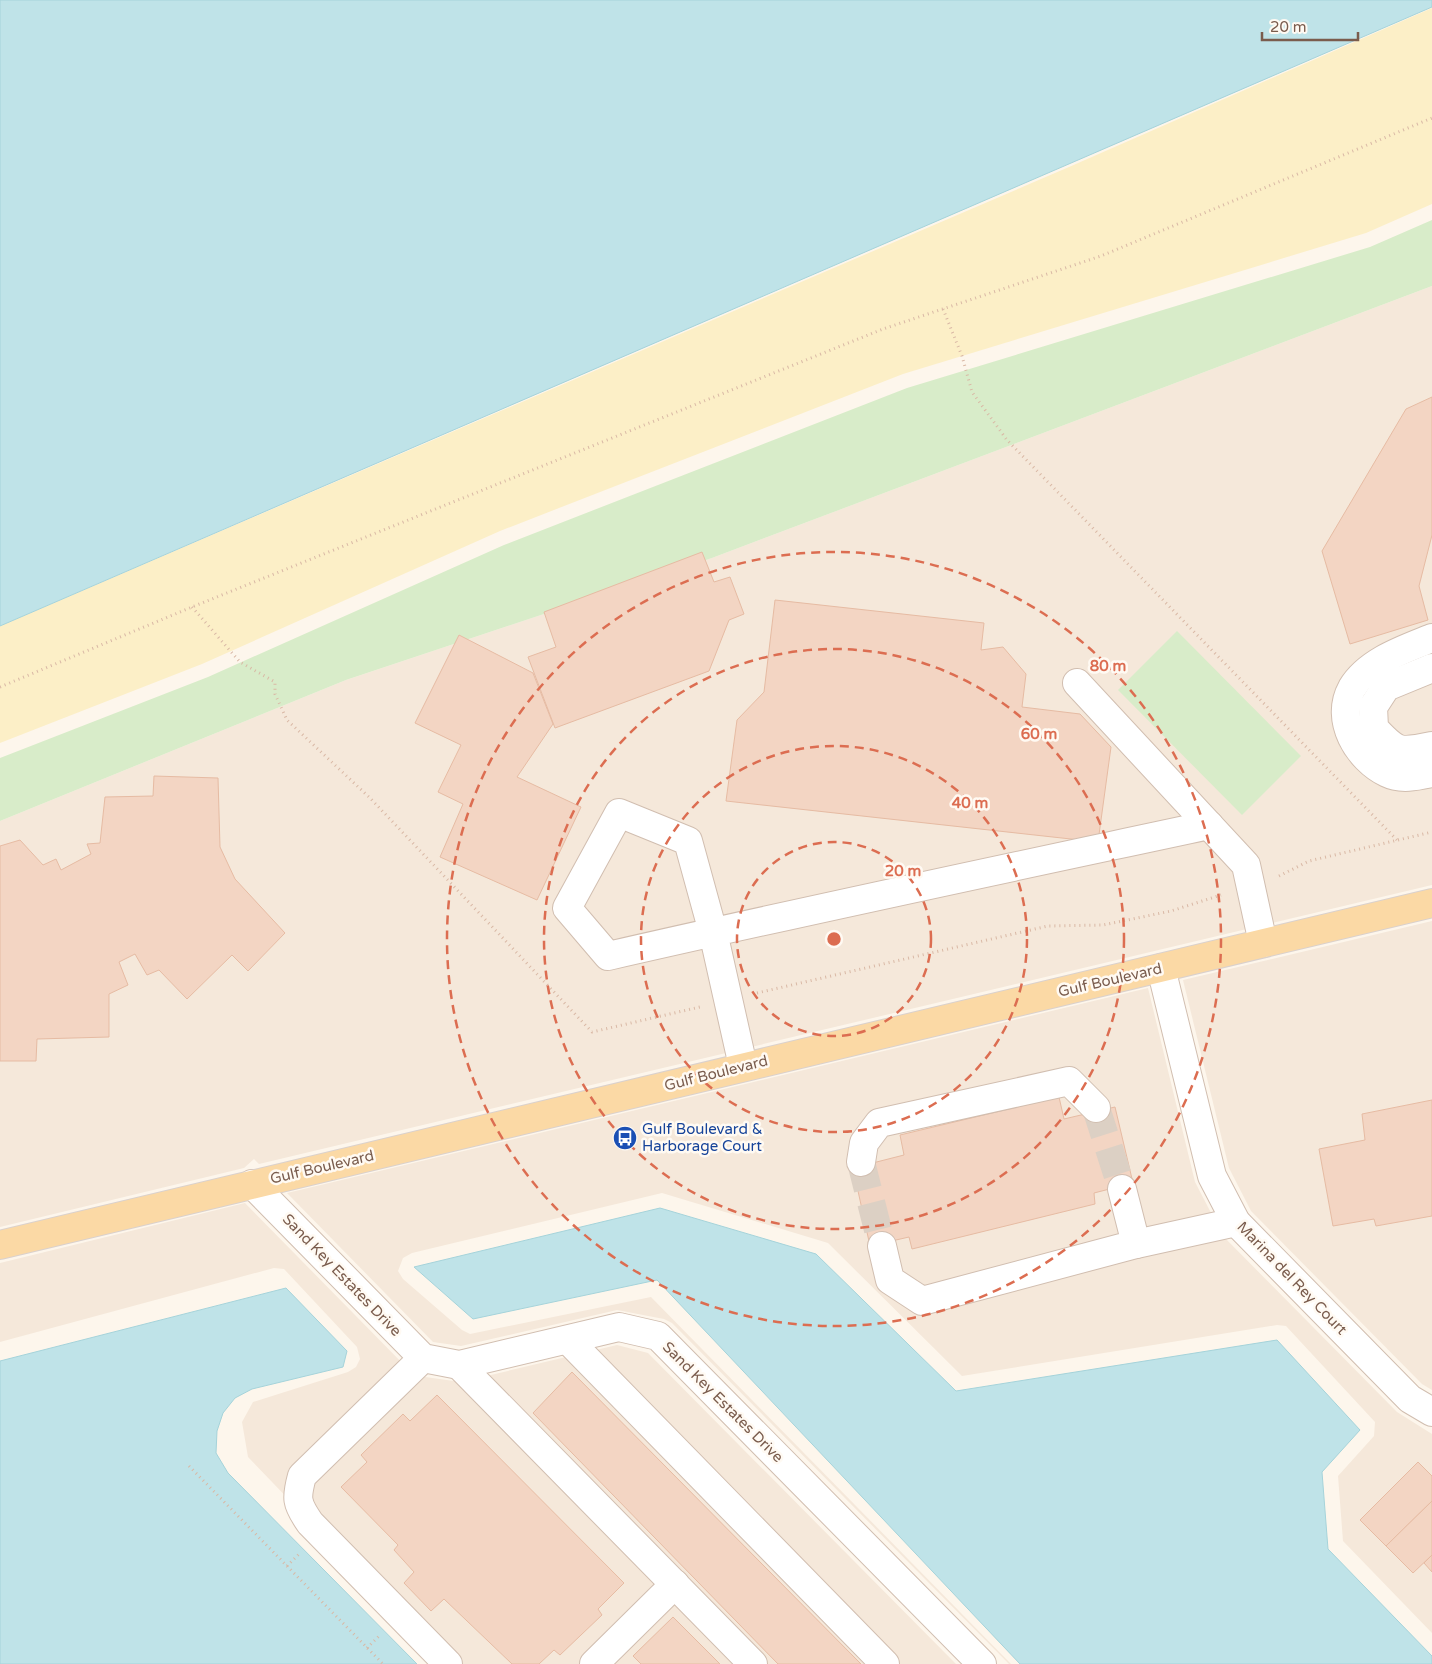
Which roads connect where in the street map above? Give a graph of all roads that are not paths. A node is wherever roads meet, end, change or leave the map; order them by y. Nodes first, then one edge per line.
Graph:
1 (1432, 638) edge
2 (1432, 668) edge
3 (1077, 682) dead end
4 (1432, 746) edge
5 (1432, 773) edge
6 (1209, 826) junction
7 (1432, 903) edge
8 (713, 932) junction
9 (1263, 943) junction
10 (1161, 968) junction
11 (743, 1066) junction
12 (1096, 1108) tunnel mouth
13 (862, 1162) tunnel mouth
14 (252, 1184) junction
15 (1122, 1189) tunnel mouth
16 (1236, 1222) junction
17 (1136, 1244) junction
18 (0, 1245) edge
19 (882, 1246) tunnel mouth
20 (568, 1340) junction
21 (423, 1358) junction
22 (459, 1365) junction
23 (1432, 1412) edge
24 (675, 1584) junction
25 (608, 1659) edge
26 (448, 1664) edge
27 (753, 1664) edge
28 (884, 1664) edge
29 (982, 1664) edge

1 - 5 street
2 - 4 street
3 - 6 street
6 - 8 street
6 - 9 street
7 - 9 main road, Gulf Boulevard
8 - 8 street
8 - 11 street
9 - 10 main road, Gulf Boulevard
10 - 11 main road, Gulf Boulevard
10 - 16 street, Marina del Rey Court
11 - 14 main road, Gulf Boulevard
12 - 13 street
14 - 18 main road, Gulf Boulevard
14 - 21 street, Sand Key Estates Drive
15 - 17 street
16 - 17 street
16 - 23 street, Marina del Rey Court
17 - 19 street
20 - 22 street, Sand Key Estates Drive
20 - 28 street
20 - 29 street, Sand Key Estates Drive
21 - 22 street, Sand Key Estates Drive
21 - 26 street
22 - 24 street
24 - 25 street
24 - 27 street

